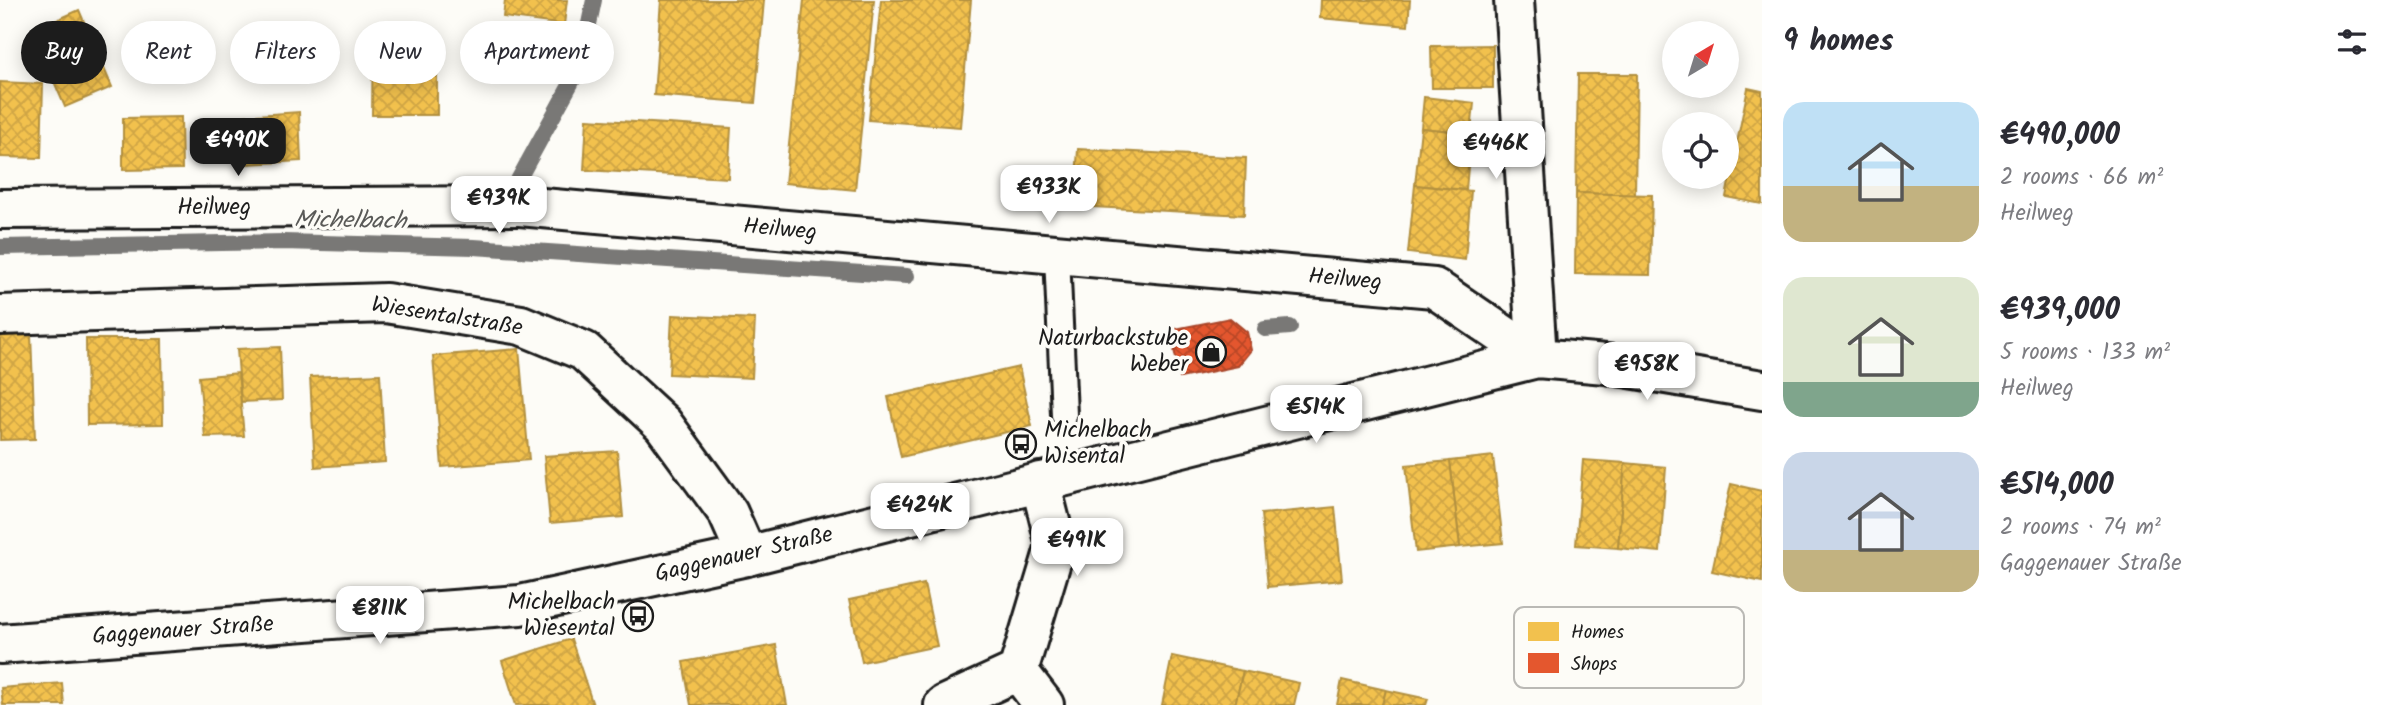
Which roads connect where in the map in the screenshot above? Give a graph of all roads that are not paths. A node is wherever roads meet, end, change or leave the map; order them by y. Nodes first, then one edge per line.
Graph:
1 (1514, 0) edge
2 (0, 209) edge
3 (1057, 255) junction
4 (0, 315) edge
5 (1537, 358) junction
6 (1762, 390) edge
7 (1064, 415) dead end
8 (1040, 482) junction
9 (747, 556) junction
10 (0, 644) edge
11 (1018, 671) junction
12 (944, 705) edge
13 (1044, 705) edge

1 - 5 street
2 - 3 street, Heilweg
3 - 5 street, Heilweg
3 - 7 lane
4 - 9 street, Wiesentalstraße
5 - 6 street, Gaggenauer Straße
5 - 8 street, Gaggenauer Straße
8 - 9 street, Gaggenauer Straße
8 - 11 street
9 - 10 street, Gaggenauer Straße
11 - 12 street
11 - 13 street

